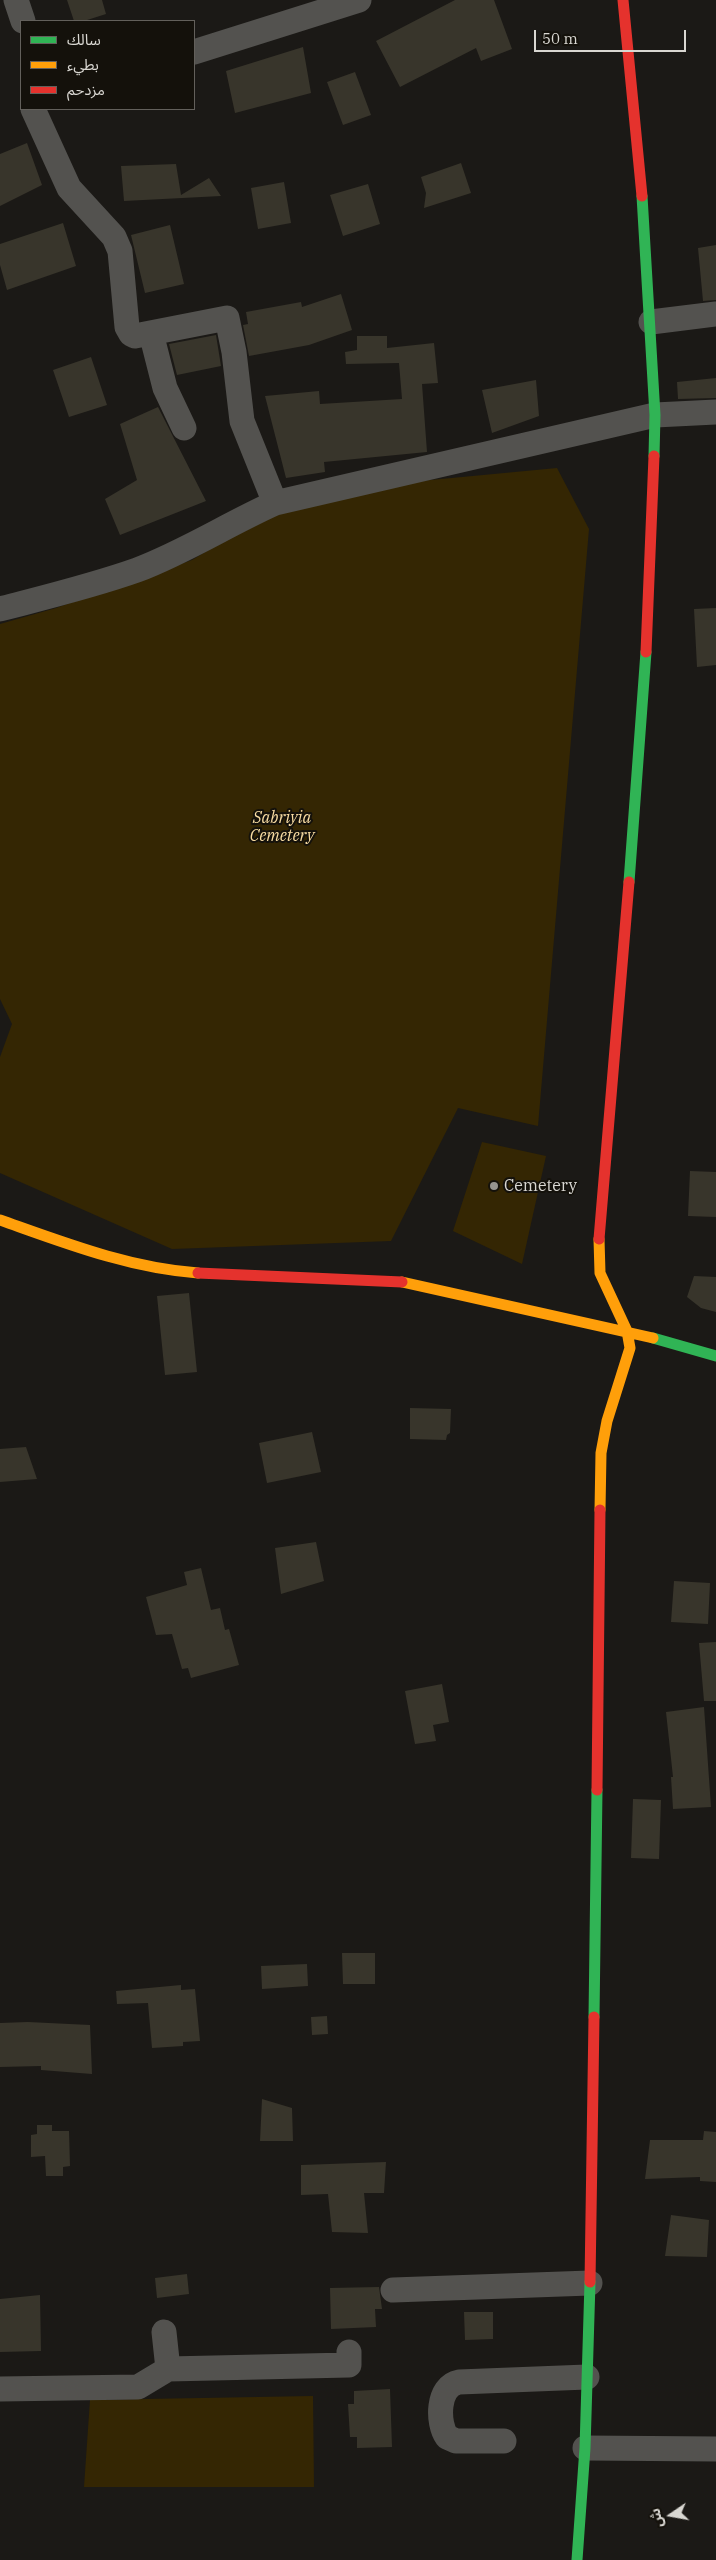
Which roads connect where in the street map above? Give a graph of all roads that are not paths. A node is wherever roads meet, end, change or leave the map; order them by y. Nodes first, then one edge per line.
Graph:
1 (16, 0) edge
2 (359, 0) edge
3 (622, 0) edge
4 (24, 20) edge
5 (195, 52) edge
6 (34, 110) edge
7 (716, 314) edge
8 (651, 322) junction
9 (151, 333) junction
10 (716, 412) edge
11 (655, 415) junction
12 (184, 428) dead end
13 (275, 503) junction
14 (0, 609) edge
15 (0, 1220) edge
16 (627, 1331) junction
17 (716, 1356) edge
18 (590, 2283) junction
19 (393, 2290) dead end
20 (164, 2332) dead end
21 (349, 2352) dead end
22 (168, 2368) junction
23 (587, 2377) junction
24 (0, 2389) edge
25 (504, 2440) dead end
26 (585, 2448) junction
27 (716, 2449) edge
28 (577, 2560) edge

1 - 4 street
2 - 5 street
3 - 8 street
6 - 9 street
7 - 8 street
8 - 11 street
9 - 12 street
9 - 13 street
10 - 11 street
11 - 13 street
11 - 16 street
13 - 14 street
15 - 16 street
16 - 17 street
16 - 18 street
18 - 19 street
18 - 23 street
20 - 22 street
21 - 22 street
22 - 24 street
23 - 25 street
23 - 26 street
26 - 27 street
26 - 28 street

